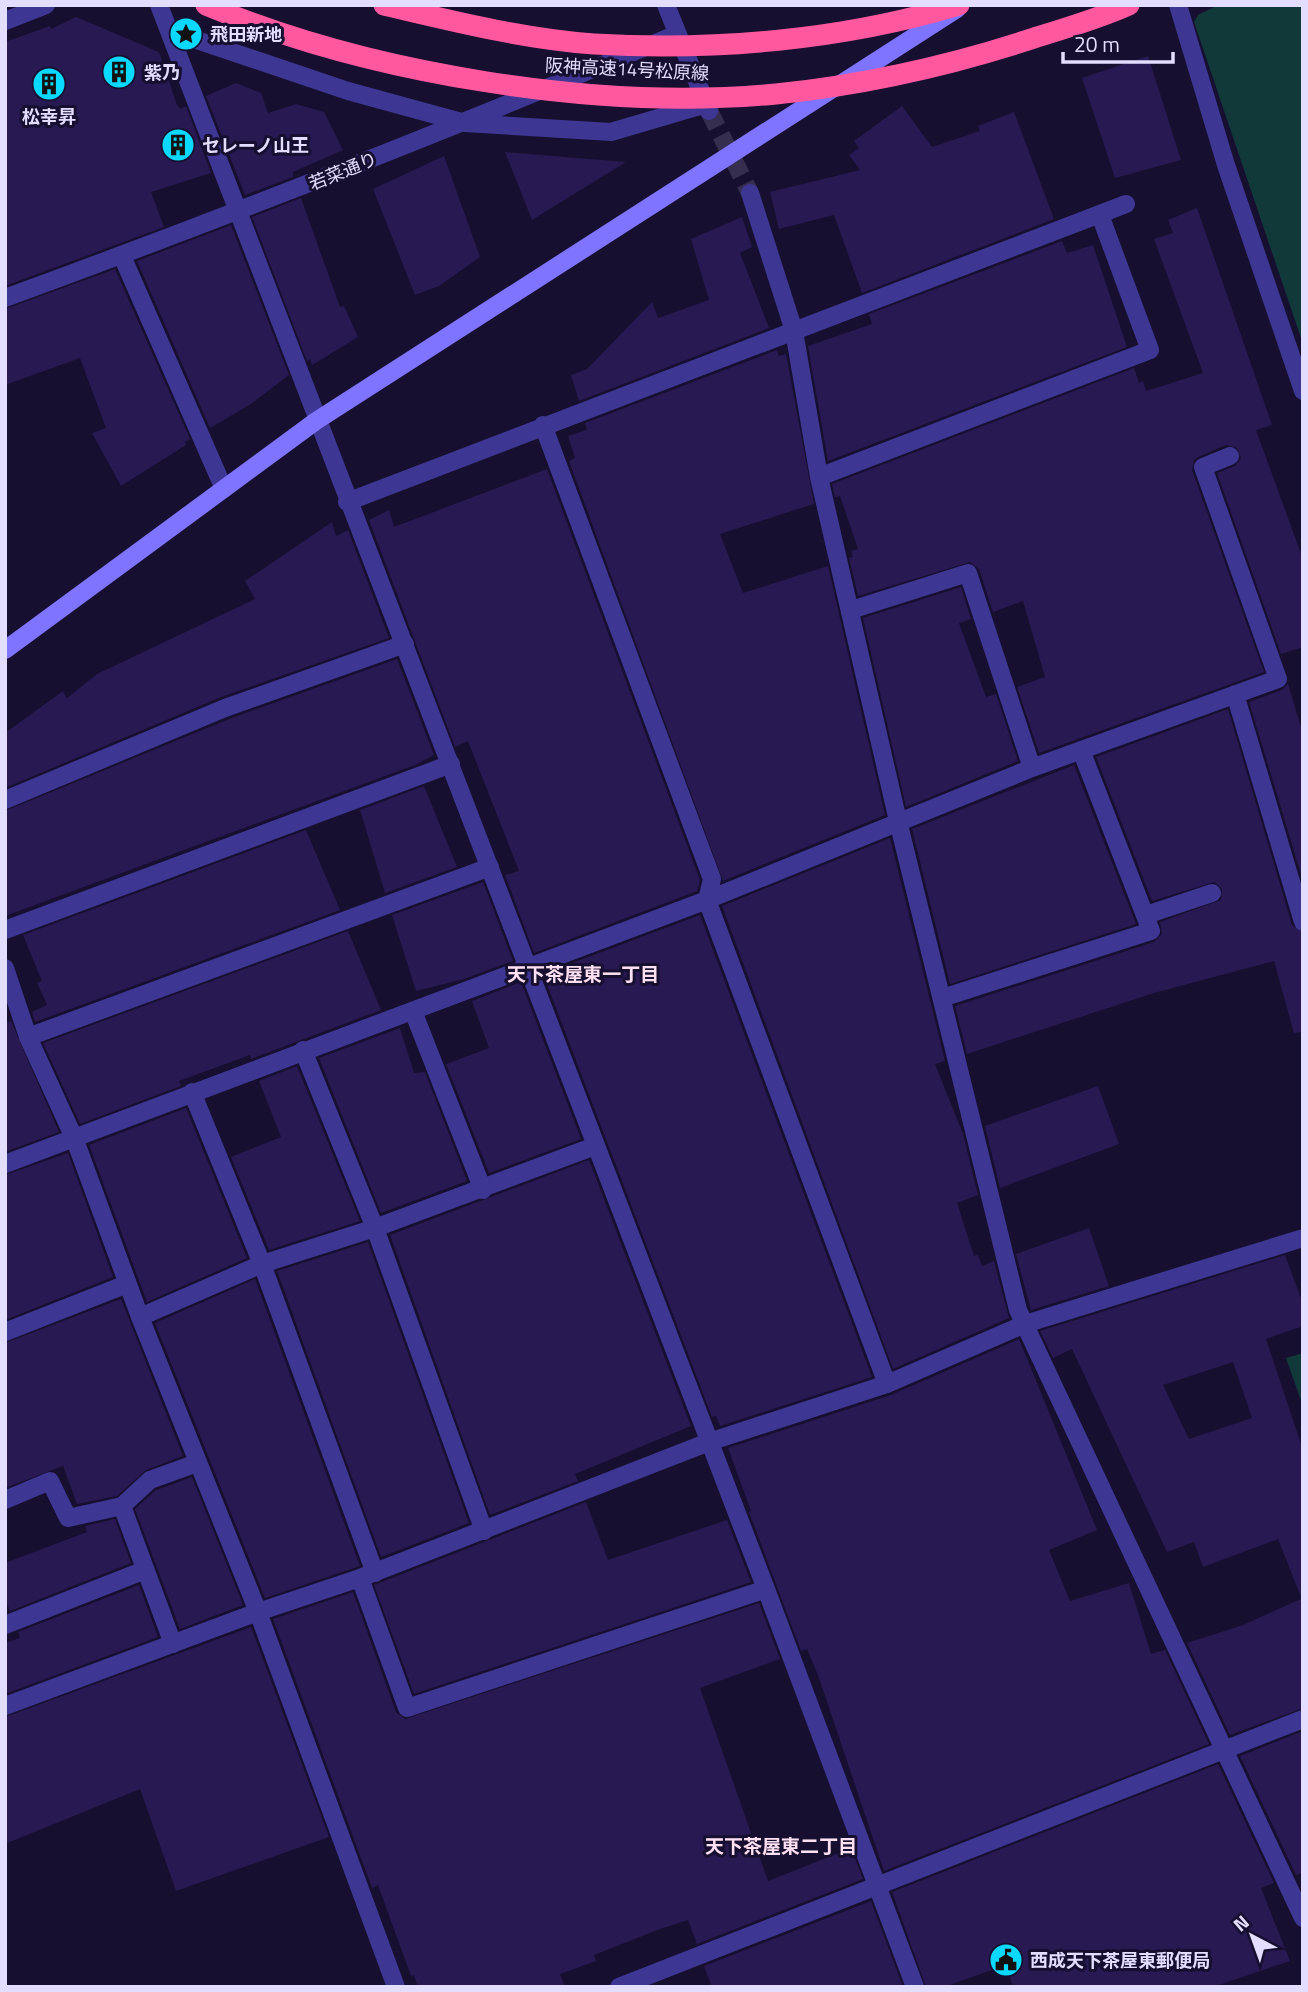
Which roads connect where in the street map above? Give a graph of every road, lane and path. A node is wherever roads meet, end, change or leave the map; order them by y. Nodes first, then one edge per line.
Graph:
1 (46, 5) edge
2 (159, 5) edge
3 (206, 5) edge
4 (384, 5) edge
5 (666, 5) edge
6 (961, 5) edge
7 (1129, 5) edge
8 (1178, 5) edge
9 (5, 21) edge
10 (170, 31) junction
11 (677, 34) junction
12 (465, 123) junction
13 (750, 193) tunnel mouth
14 (1126, 204) dead end
15 (239, 213) junction
16 (1100, 215) junction
17 (122, 256) junction
18 (5, 298) edge
19 (794, 331) junction
20 (1299, 369) edge
21 (1303, 391) edge
22 (316, 421) junction
23 (543, 425) junction
24 (1230, 456) dead end
25 (819, 477) junction
26 (224, 489) junction
27 (347, 502) junction
28 (851, 610) junction
29 (405, 644) junction
30 (5, 650) edge
31 (1235, 694) junction
32 (1081, 750) junction
33 (450, 764) junction
34 (1032, 768) junction
35 (5, 800) edge
36 (898, 821) junction
37 (490, 867) junction
38 (1212, 893) dead end
39 (707, 900) junction
40 (1146, 915) junction
41 (1303, 922) edge
42 (5, 930) edge
43 (5, 968) edge
44 (526, 968) junction
45 (942, 998) junction
46 (413, 1011) junction
47 (28, 1037) junction
48 (303, 1049) junction
49 (192, 1092) junction
50 (75, 1140) junction
51 (595, 1146) junction
52 (5, 1164) edge
53 (483, 1189) junction
54 (374, 1228) junction
55 (1303, 1238) edge
56 (262, 1264) junction
57 (127, 1284) junction
58 (140, 1317) junction
59 (1025, 1324) junction
60 (5, 1332) edge
61 (887, 1384) junction
62 (709, 1442) junction
63 (197, 1463) junction
64 (5, 1500) edge
65 (122, 1506) junction
66 (484, 1531) junction
67 (145, 1570) junction
68 (367, 1576) junction
69 (766, 1589) junction
70 (258, 1612) junction
71 (5, 1625) edge
72 (173, 1644) junction
73 (5, 1706) edge
74 (1303, 1719) edge
75 (1224, 1749) junction
76 (877, 1884) junction
77 (1303, 1918) edge
78 (396, 1987) edge
79 (619, 1987) edge
80 (915, 1987) edge

1 - 9 street
2 - 10 street
3 - 7 highway, 阪神高速14号松原線, bridge
4 - 6 highway, 阪神高速14号松原線, bridge
5 - 11 street
6 - 22 street
8 - 20 street
10 - 12 street
10 - 15 street
11 - 12 street, 若菜通り
11 - 12 street
12 - 15 street, 若菜通り
13 - 19 street
14 - 16 street
15 - 17 street, 若菜通り
15 - 22 street
16 - 19 street
16 - 25 street
17 - 18 street, 若菜通り
17 - 26 street
19 - 23 street
19 - 25 street
20 - 21 street
22 - 26 street
22 - 27 street
23 - 27 street
23 - 39 street
24 - 31 street
25 - 28 street
26 - 30 street
27 - 29 street
28 - 34 street
28 - 36 street
29 - 33 street
29 - 35 street
31 - 32 street
31 - 41 street
32 - 34 street
32 - 40 street
33 - 37 street
33 - 42 street
34 - 36 street
36 - 39 street
36 - 45 street
37 - 44 street
37 - 47 street
38 - 40 street
39 - 44 street
39 - 61 street
40 - 45 street
43 - 47 street
44 - 46 street
44 - 51 street
45 - 59 street
46 - 48 street
46 - 53 street
47 - 50 street
48 - 49 street
48 - 54 street
49 - 50 street
49 - 56 street
50 - 52 street
50 - 57 street
51 - 53 street
51 - 62 street
53 - 54 street
54 - 56 street
54 - 66 street
55 - 59 street
56 - 58 street
56 - 68 street
57 - 58 street
57 - 60 street
58 - 63 street
59 - 61 street
59 - 75 street
61 - 62 street
62 - 66 street
62 - 69 street
63 - 65 street
63 - 70 street
64 - 65 street
65 - 67 street
66 - 68 street
67 - 71 street
67 - 72 street
68 - 69 street
68 - 70 street
69 - 76 street
70 - 72 street
70 - 78 street
72 - 73 street
74 - 75 street
75 - 76 street
75 - 77 street
76 - 79 street
76 - 80 street

